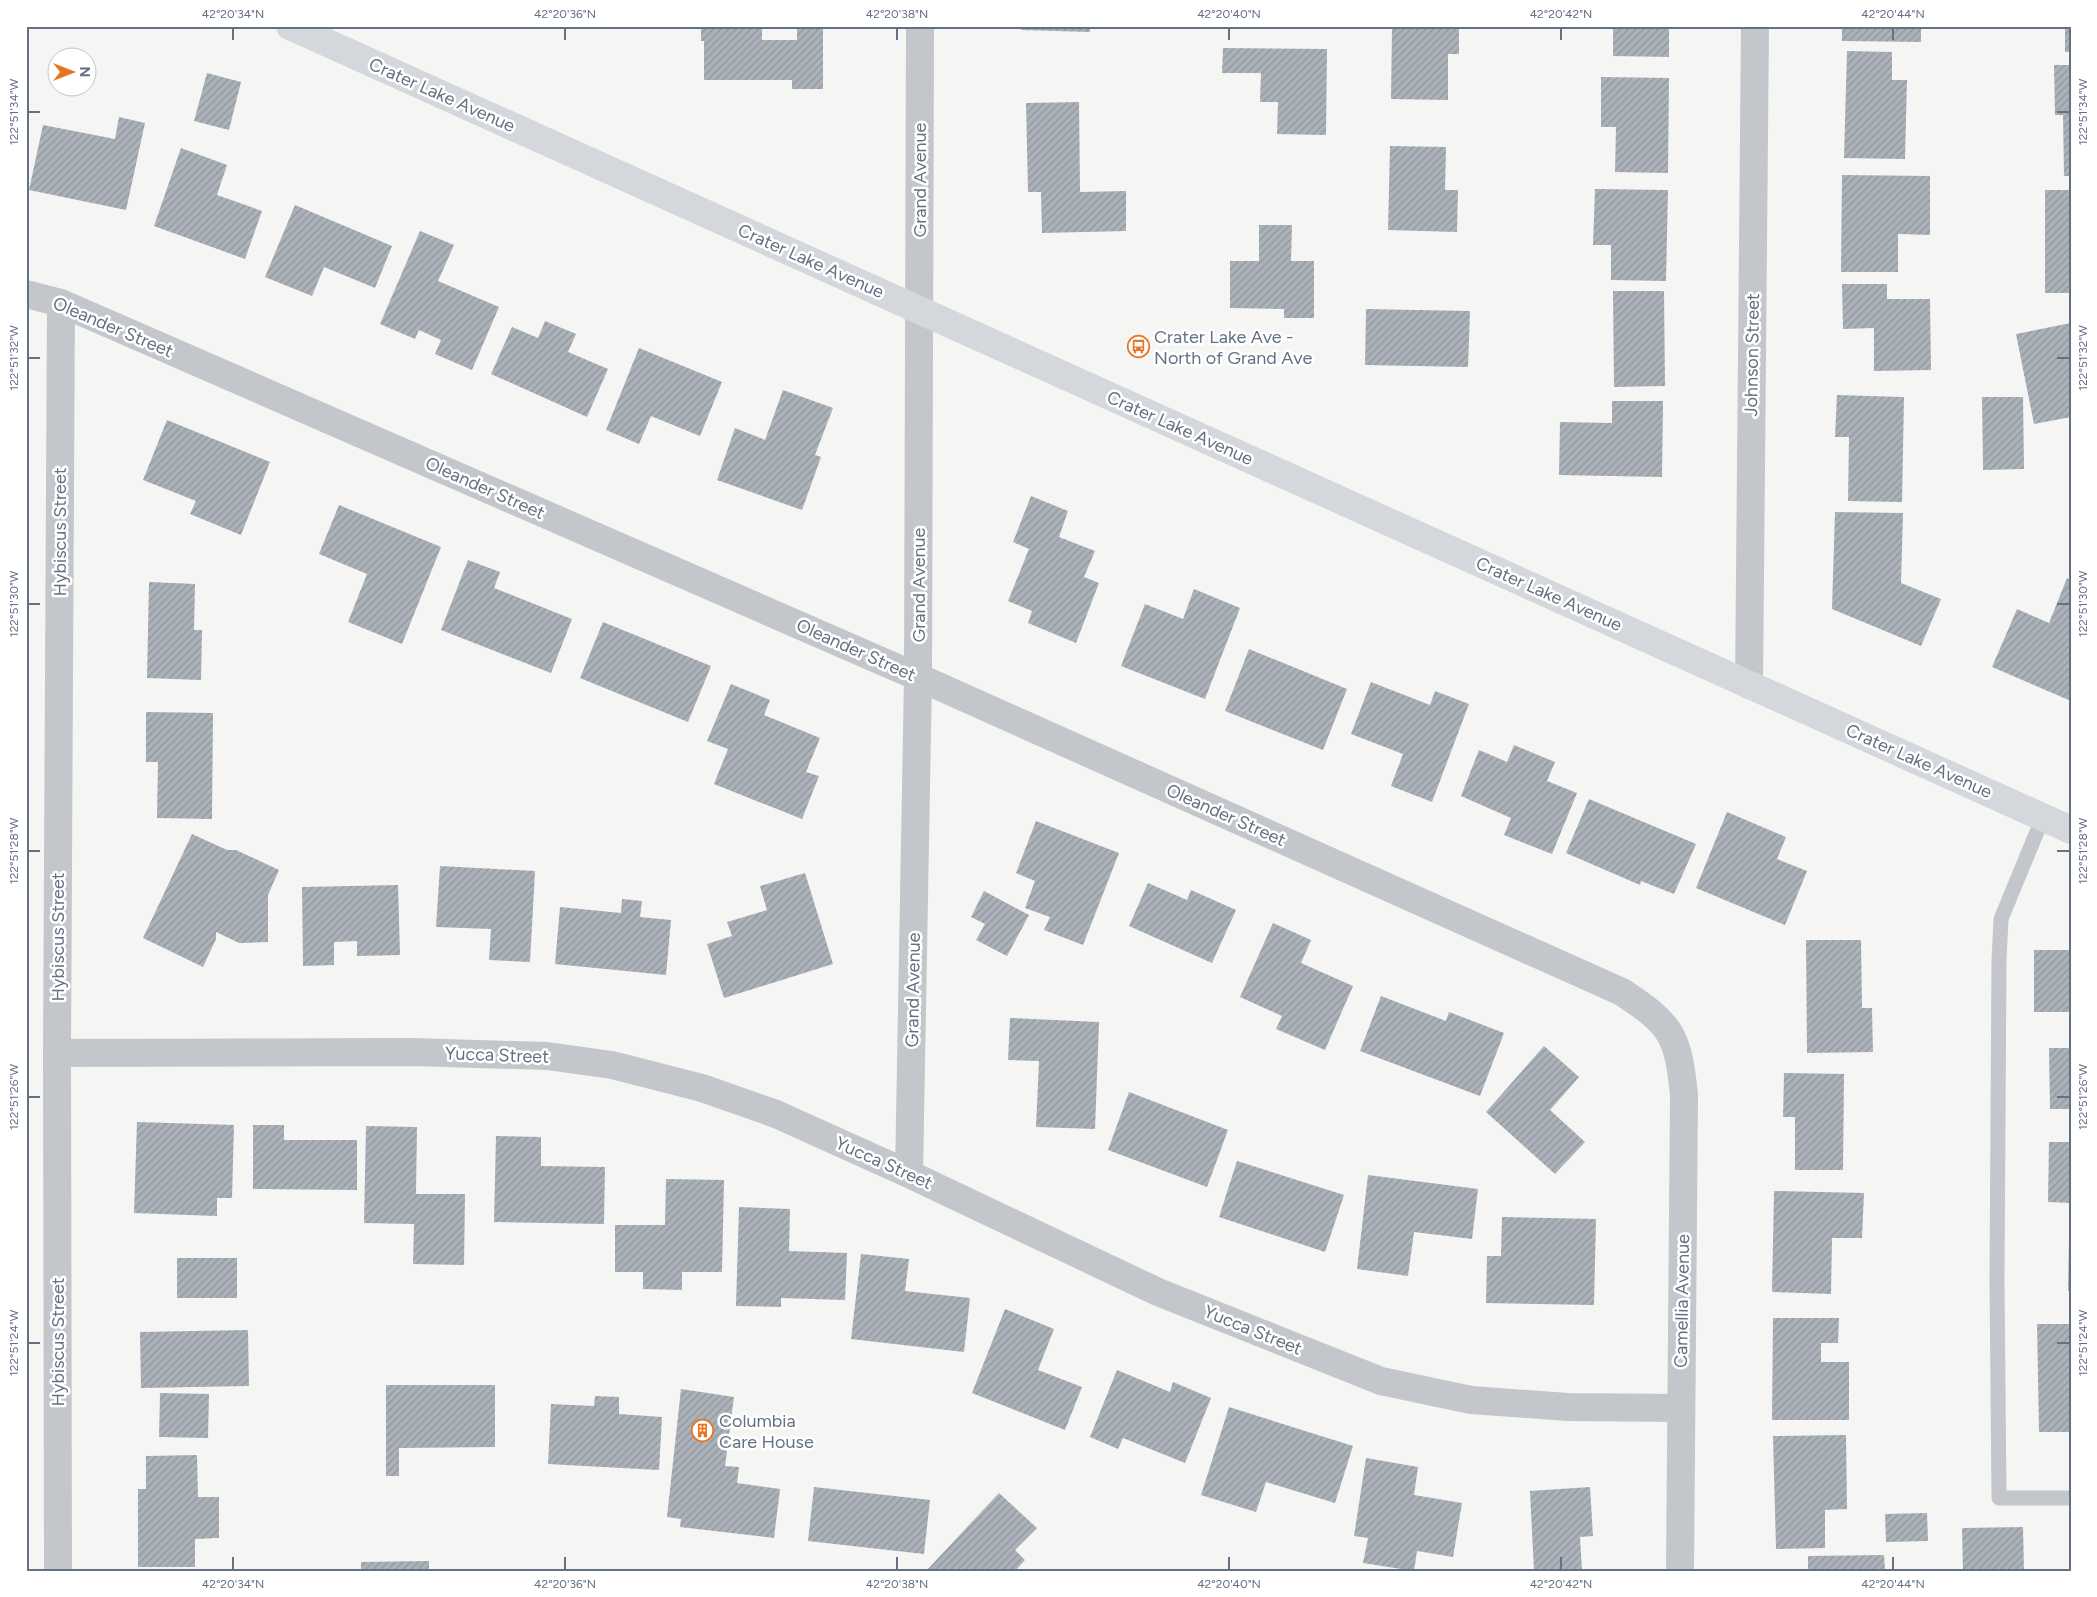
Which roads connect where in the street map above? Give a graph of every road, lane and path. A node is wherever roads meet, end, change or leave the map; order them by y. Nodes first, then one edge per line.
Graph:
1 (290, 26) edge
2 (920, 26) edge
3 (1755, 26) edge
4 (26, 294) edge
5 (61, 303) junction
6 (920, 310) junction
7 (918, 677) junction
8 (1749, 685) junction
9 (2043, 817) junction
10 (2071, 830) edge
11 (1670, 1033) joint
12 (57, 1054) junction
13 (909, 1174) junction
14 (1681, 1408) junction
15 (2071, 1498) edge
16 (58, 1571) edge
17 (1680, 1571) edge

1 - 6 main road, Crater Lake Avenue
2 - 6 street, Grand Avenue
3 - 8 street, Johnson Street
4 - 5 street, Oleander Street
5 - 7 street, Oleander Street
5 - 12 street, Hybiscus Street
6 - 7 street, Grand Avenue
6 - 8 main road, Crater Lake Avenue
7 - 11 street, Oleander Street
7 - 13 street, Grand Avenue
8 - 9 main road, Crater Lake Avenue
9 - 10 main road, Crater Lake Avenue
9 - 15 lane
11 - 14 street, Camellia Avenue
12 - 13 street, Yucca Street
12 - 16 street, Hybiscus Street
13 - 14 street, Yucca Street
14 - 17 street, Camellia Avenue

